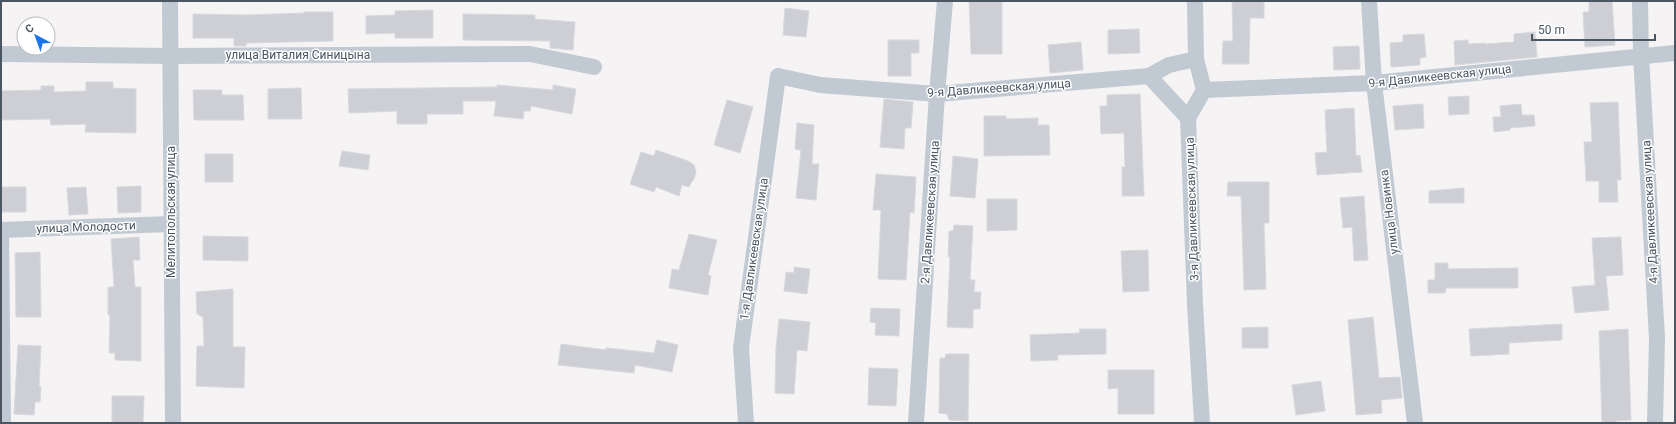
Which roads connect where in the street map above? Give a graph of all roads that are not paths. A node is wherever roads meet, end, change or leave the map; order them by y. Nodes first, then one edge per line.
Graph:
1 (170, 1) edge
2 (945, 1) edge
3 (1195, 1) edge
4 (1369, 1) edge
5 (1640, 1) edge
6 (1675, 52) edge
7 (1, 54) edge
8 (1641, 55) junction
9 (171, 56) junction
10 (1196, 59) junction
11 (594, 67) dead end
12 (778, 76) joint
13 (1149, 76) junction
14 (1374, 83) junction
15 (1204, 90) junction
16 (937, 94) junction
17 (1188, 118) junction
18 (171, 224) junction
19 (1, 230) edge
20 (3, 423) edge
21 (173, 423) edge
22 (746, 423) edge
23 (916, 423) edge
24 (1202, 423) edge
25 (1415, 423) edge
26 (1655, 423) edge

1 - 9 street, Мелитопольская улица
2 - 16 street, 2-я Давликеевская улица
3 - 10 street
4 - 14 street, улица Новинка
5 - 8 street, 4-я Давликеевская улица
6 - 8 street, 9-я Давликеевская улица
7 - 9 street, улица Виталия Синицына
8 - 14 street, 9-я Давликеевская улица
8 - 26 street, 4-я Давликеевская улица
9 - 11 street, улица Виталия Синицына
9 - 18 street, Мелитопольская улица
10 - 13 street, 9-я Давликеевская улица
10 - 15 street
12 - 16 street, 9-я Давликеевская улица
12 - 22 street, 1-я Давликеевская улица
13 - 16 street, 9-я Давликеевская улица
13 - 17 street
14 - 15 street, 9-я Давликеевская улица
14 - 25 street, улица Новинка
15 - 17 street
16 - 23 street, 2-я Давликеевская улица
17 - 24 street, 3-я Давликеевская улица
18 - 19 street, улица Молодости
18 - 21 street, Мелитопольская улица
19 - 20 street

